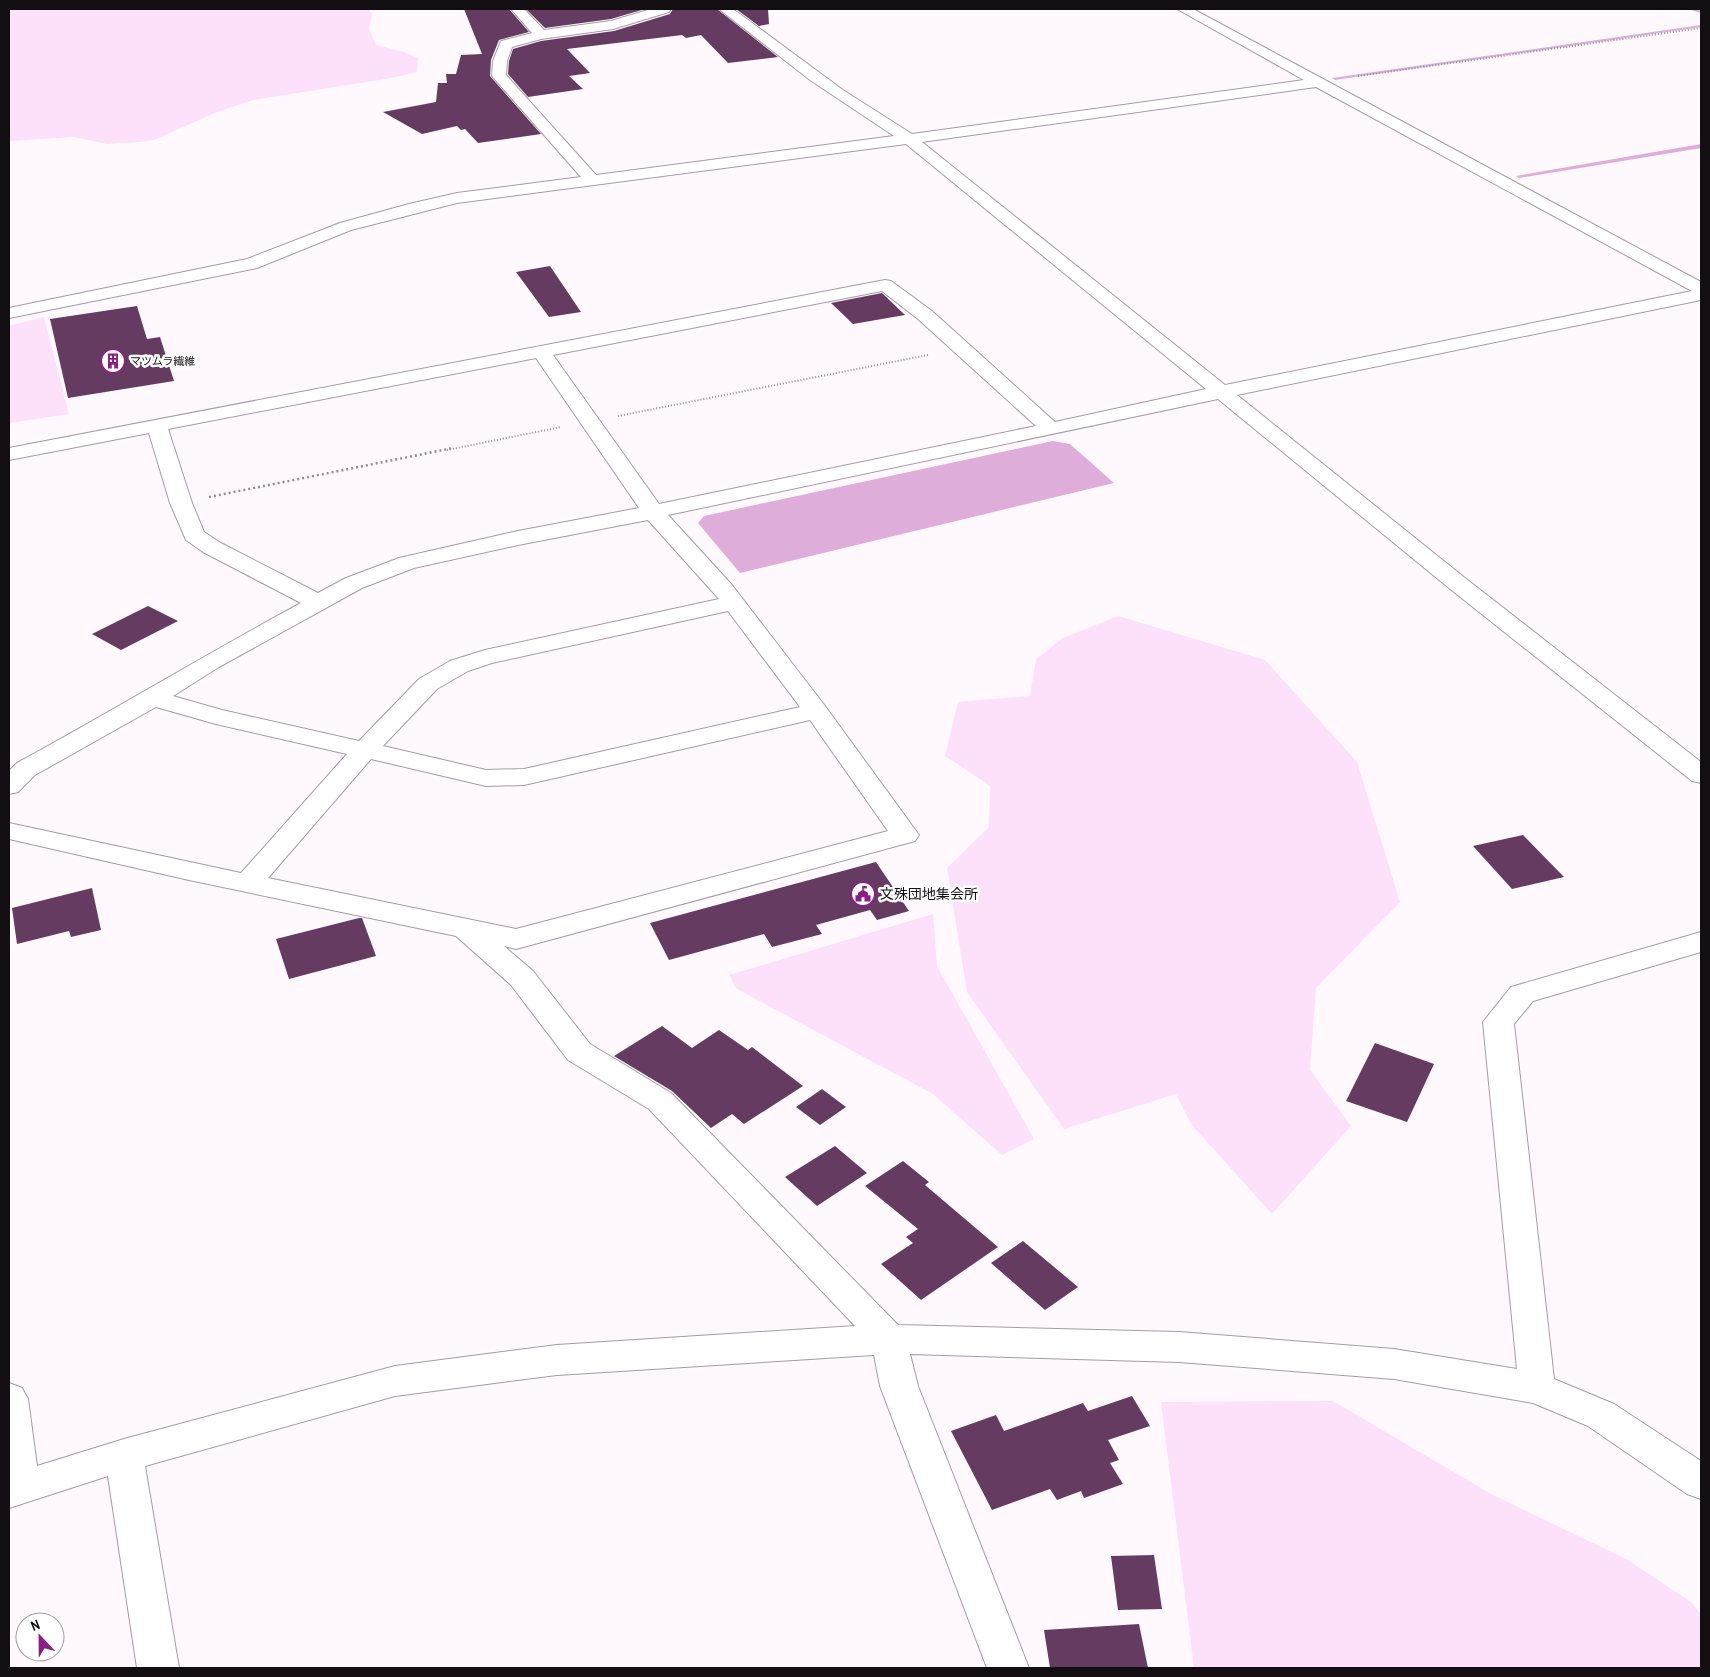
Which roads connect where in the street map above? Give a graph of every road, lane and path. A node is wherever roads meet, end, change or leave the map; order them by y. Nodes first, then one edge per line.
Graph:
1 (517, 9) edge
2 (664, 9) edge
3 (725, 9) edge
4 (1184, 9) edge
5 (1701, 28) edge
6 (541, 35) junction
7 (1318, 82) junction
8 (909, 139) junction
9 (593, 181) junction
10 (1701, 289) edge
11 (1701, 295) edge
12 (9, 313) edge
13 (541, 351) junction
14 (1221, 392) junction
15 (157, 426) junction
16 (1051, 429) junction
17 (9, 454) edge
18 (654, 512) junction
19 (318, 603) junction
20 (734, 603) junction
21 (153, 698) junction
22 (816, 711) junction
23 (365, 750) junction
24 (1701, 775) edge
25 (9, 786) edge
26 (9, 831) edge
27 (248, 883) junction
28 (463, 926) junction
29 (1701, 942) edge
30 (889, 1339) junction
31 (1537, 1388) junction
32 (9, 1399) edge
33 (124, 1455) junction
34 (1701, 1482) edge
35 (14, 1489) edge
36 (158, 1668) edge
37 (1008, 1668) edge

1 - 6 street
2 - 6 street
3 - 8 street
4 - 7 street
5 - 7 path
6 - 9 street
7 - 8 street
7 - 10 street
8 - 9 street
8 - 14 street
9 - 12 street
11 - 14 street
13 - 15 street
13 - 16 street
13 - 18 street
14 - 16 street
14 - 24 street
15 - 17 street
15 - 19 street
16 - 18 street
18 - 19 street
18 - 20 street
19 - 21 street
20 - 22 street
20 - 23 street
21 - 23 street
21 - 25 street
22 - 23 street
22 - 28 street
23 - 27 street
26 - 27 street
27 - 28 street
28 - 30 street
29 - 31 street
30 - 31 street
30 - 33 street
30 - 37 street
31 - 34 street
32 - 35 street
33 - 35 street
33 - 36 street

